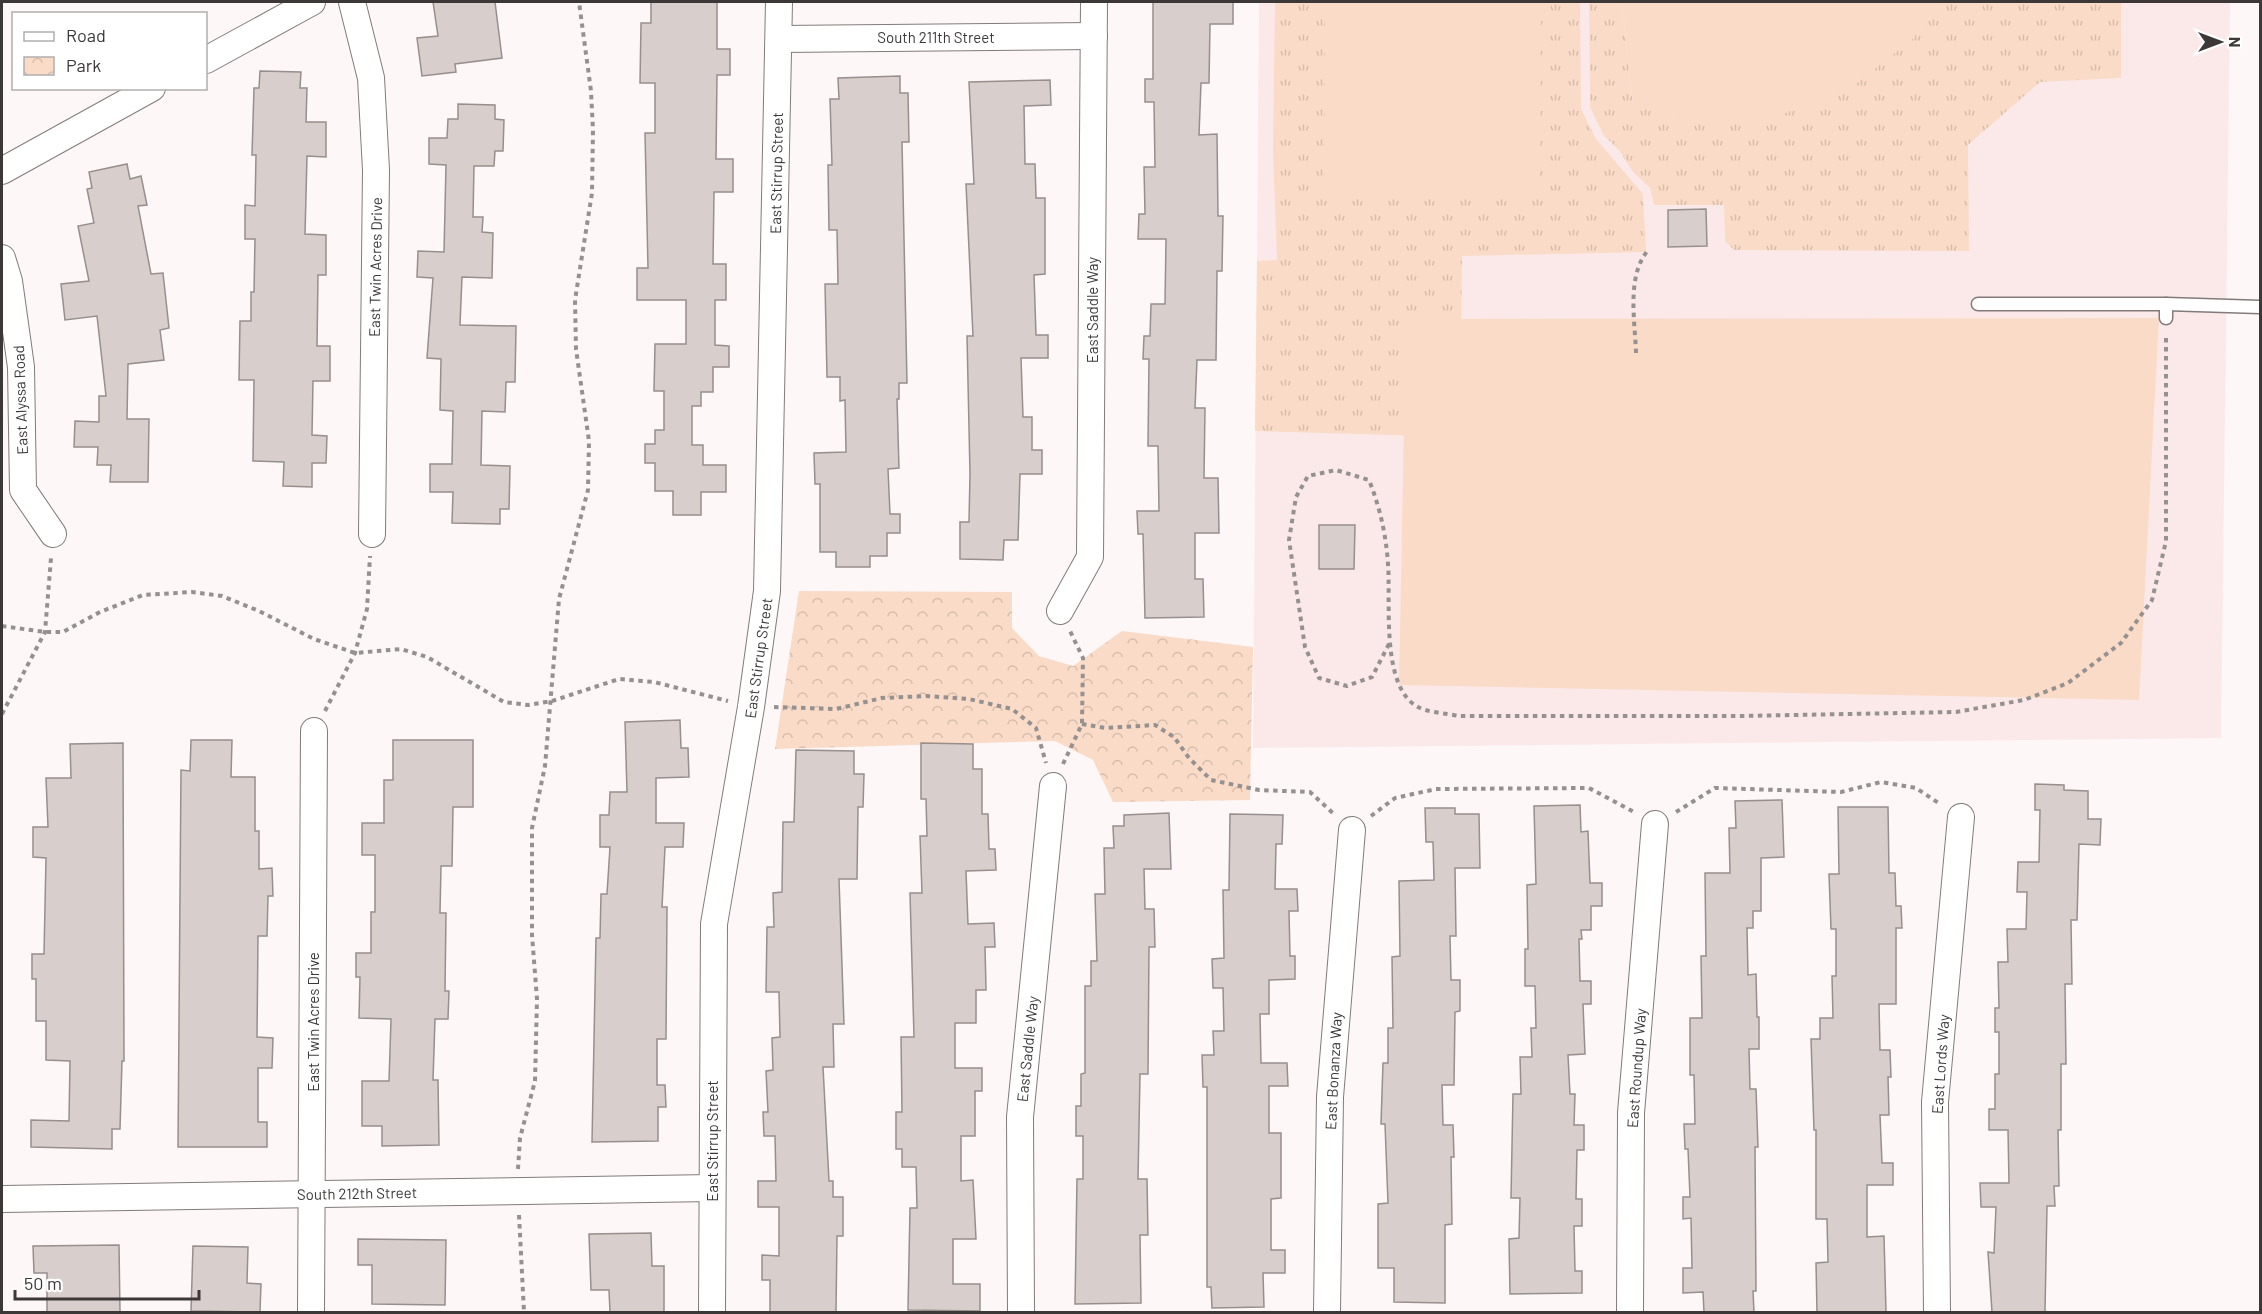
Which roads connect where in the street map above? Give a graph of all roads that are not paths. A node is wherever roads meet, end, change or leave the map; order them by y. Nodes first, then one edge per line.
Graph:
1 (312, 2) edge
2 (352, 2) edge
3 (779, 2) edge
4 (1094, 2) edge
5 (1094, 36) junction
6 (778, 39) junction
7 (207, 59) edge
8 (148, 90) edge
9 (2, 171) edge
10 (2, 258) edge
11 (1978, 304) dead end
12 (2166, 304) junction
13 (2260, 307) edge
14 (2166, 318) road end
15 (53, 534) road end
16 (372, 534) road end
17 (1060, 610) road end
18 (314, 731) road end
19 (1053, 786) road end
20 (1961, 817) road end
21 (1656, 824) road end
22 (1352, 830) road end
23 (712, 1188) junction
24 (312, 1194) junction
25 (2, 1199) edge
26 (311, 1312) edge
27 (712, 1312) edge
28 (1021, 1312) edge
29 (1328, 1312) edge
30 (1630, 1312) edge
31 (1937, 1312) edge

1 - 7 street
2 - 16 street, East Twin Acres Drive
3 - 6 street, East Stirrup Street
4 - 5 street, East Saddle Way
5 - 6 street, South 211th Street
5 - 17 street, East Saddle Way
6 - 23 street, East Stirrup Street
8 - 9 street
10 - 15 street, East Alyssa Road
11 - 12 lane
12 - 13 lane
12 - 14 lane
18 - 24 street, East Twin Acres Drive
19 - 28 street, East Saddle Way
20 - 31 street, East Lords Way
21 - 30 street, East Roundup Way
22 - 29 street, East Bonanza Way
23 - 24 street, South 212th Street
23 - 27 street, East Stirrup Street
24 - 25 street, South 212th Street
24 - 26 street, East Twin Acres Drive

